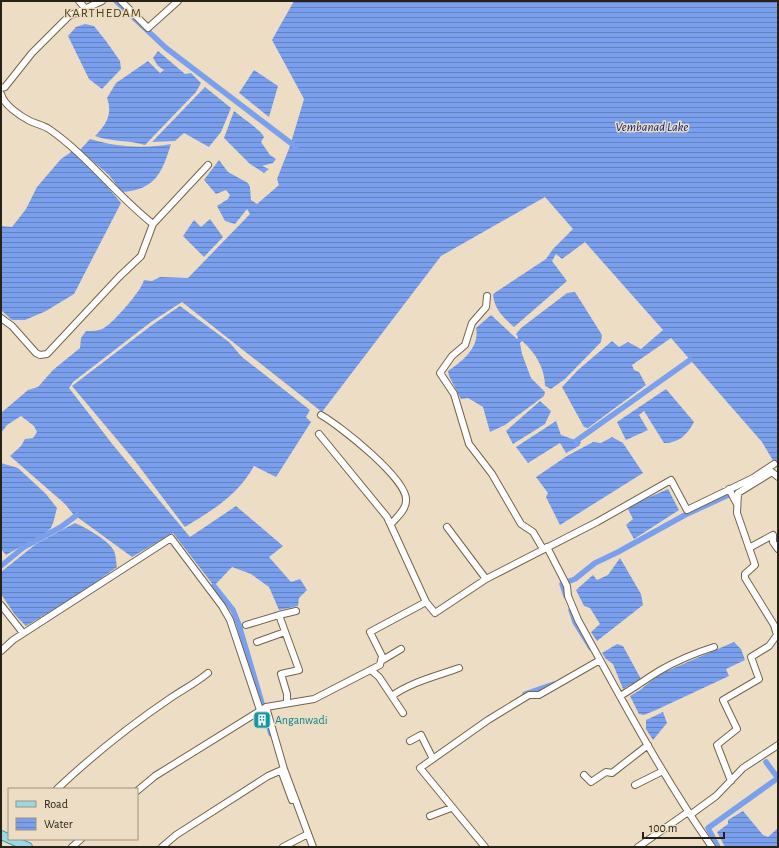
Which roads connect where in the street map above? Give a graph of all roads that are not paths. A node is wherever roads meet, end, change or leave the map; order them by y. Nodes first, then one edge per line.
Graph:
1 (79, 1) edge
2 (102, 1) edge
3 (121, 1) edge
4 (178, 1) edge
5 (85, 8) junction
6 (1, 90) edge
7 (208, 166) dead end
8 (153, 224) junction
9 (487, 296) dead end
10 (1, 318) edge
11 (321, 415) dead end
12 (319, 434) dead end
13 (774, 464) dead end
14 (778, 477) edge
15 (729, 490) junction
16 (737, 504) junction
17 (391, 524) junction
18 (447, 527) dead end
19 (545, 548) junction
20 (749, 548) junction
21 (778, 549) edge
22 (486, 579) junction
23 (426, 602) junction
24 (1, 605) edge
25 (296, 611) dead end
26 (279, 615) junction
27 (246, 625) dead end
28 (285, 632) junction
29 (23, 633) junction
30 (778, 633) edge
31 (257, 642) dead end
32 (714, 647) dead end
33 (401, 649) dead end
34 (1, 650) edge
35 (600, 660) junction
36 (381, 661) junction
37 (459, 668) dead end
38 (370, 670) junction
39 (208, 674) dead end
40 (392, 696) junction
41 (620, 696) junction
42 (288, 703) junction
43 (263, 708) junction
44 (403, 713) dead end
45 (410, 741) dead end
46 (648, 745) junction
47 (778, 745) edge
48 (433, 759) junction
49 (283, 770) junction
50 (663, 771) junction
51 (584, 775) dead end
52 (731, 781) junction
53 (635, 786) dead end
54 (58, 788) edge
55 (138, 790) edge
56 (292, 800) dead end
57 (451, 808) junction
58 (689, 813) junction
59 (430, 816) dead end
60 (308, 834) junction
61 (13, 840) edge
62 (80, 840) edge
63 (28, 847) edge
64 (72, 847) edge
65 (162, 847) edge
66 (283, 847) edge
67 (314, 847) edge
68 (485, 847) edge
69 (638, 847) edge
70 (712, 847) edge

1 - 5 street
2 - 5 street
3 - 4 street
5 - 6 street
6 - 8 street
7 - 8 street
8 - 10 street
9 - 19 street
11 - 17 street
12 - 17 street
13 - 15 street
14 - 16 street
15 - 16 street
15 - 19 street
16 - 20 street
17 - 23 street
18 - 22 street
19 - 22 street
19 - 35 street
20 - 21 street
20 - 30 street
22 - 23 street
23 - 36 street
24 - 29 street
25 - 26 street
26 - 27 street
26 - 28 street
28 - 31 street
28 - 42 street
29 - 34 street
29 - 43 street
30 - 52 street
32 - 41 street
33 - 36 street
35 - 41 street
35 - 48 street
36 - 38 street
37 - 40 street
38 - 40 street
38 - 42 street
39 - 54 street
40 - 44 street
41 - 46 street
42 - 43 street
43 - 49 street
43 - 55 street
45 - 48 street
46 - 50 street
46 - 51 street
47 - 52 street
48 - 57 street
49 - 56 street
49 - 60 street
49 - 65 street
50 - 53 street
50 - 58 street
52 - 58 street
57 - 59 street
57 - 68 street
58 - 69 street
58 - 70 street
60 - 66 street
60 - 67 street
61 - 63 main road
62 - 64 street

